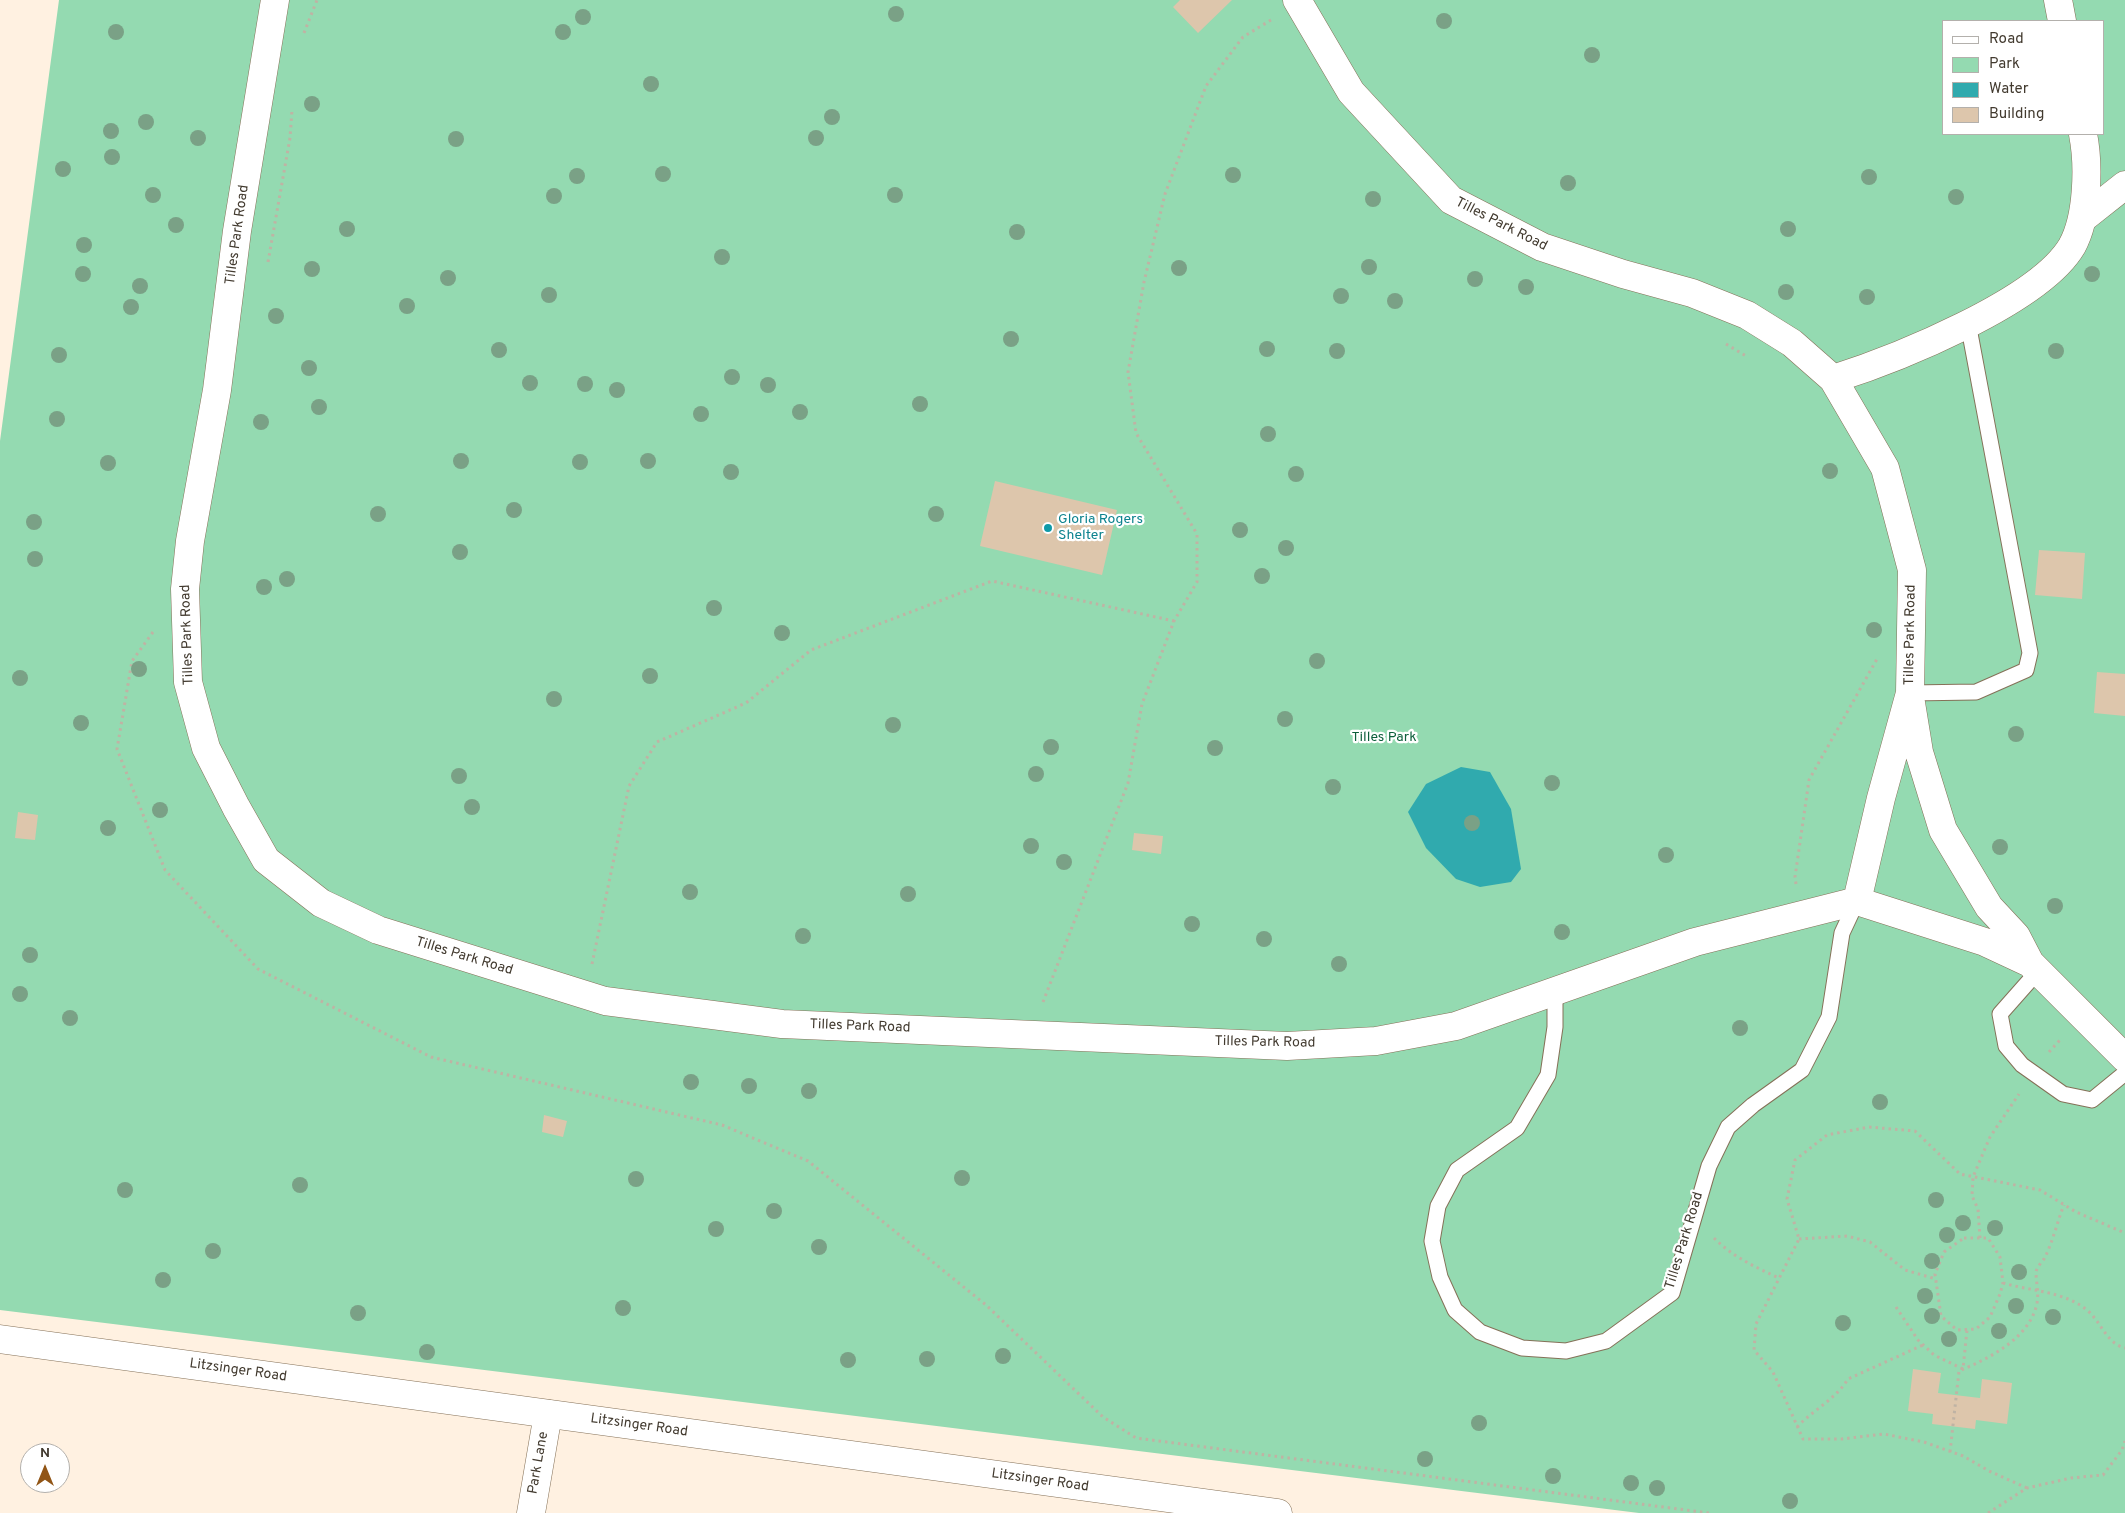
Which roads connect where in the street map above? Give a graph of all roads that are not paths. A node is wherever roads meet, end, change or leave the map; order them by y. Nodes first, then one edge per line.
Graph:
1 (275, 0) edge
2 (1297, 0) edge
3 (2058, 0) edge
4 (2062, 20) edge
5 (2083, 135) edge
6 (2125, 185) edge
7 (2082, 219) junction
8 (1968, 323) junction
9 (1833, 379) junction
10 (1910, 693) junction
11 (1857, 901) junction
12 (2034, 967) junction
13 (1556, 992) junction
14 (2125, 1058) edge
15 (2125, 1073) edge
16 (0, 1339) edge
17 (548, 1414) junction
18 (531, 1513) edge
19 (1278, 1513) edge

1 - 13 street, Tilles Park Road
2 - 9 street, Tilles Park Road
3 - 4 street
5 - 7 street
6 - 7 street
7 - 8 street
8 - 9 street
8 - 10 lane
9 - 10 street, Tilles Park Road
10 - 11 street, Tilles Park Road
10 - 12 street
11 - 12 street
11 - 13 street, Tilles Park Road
11 - 13 lane, Tilles Park Road
12 - 14 street
12 - 15 lane
16 - 17 street, Litzsinger Road
17 - 18 street, Park Lane
17 - 19 street, Litzsinger Road

